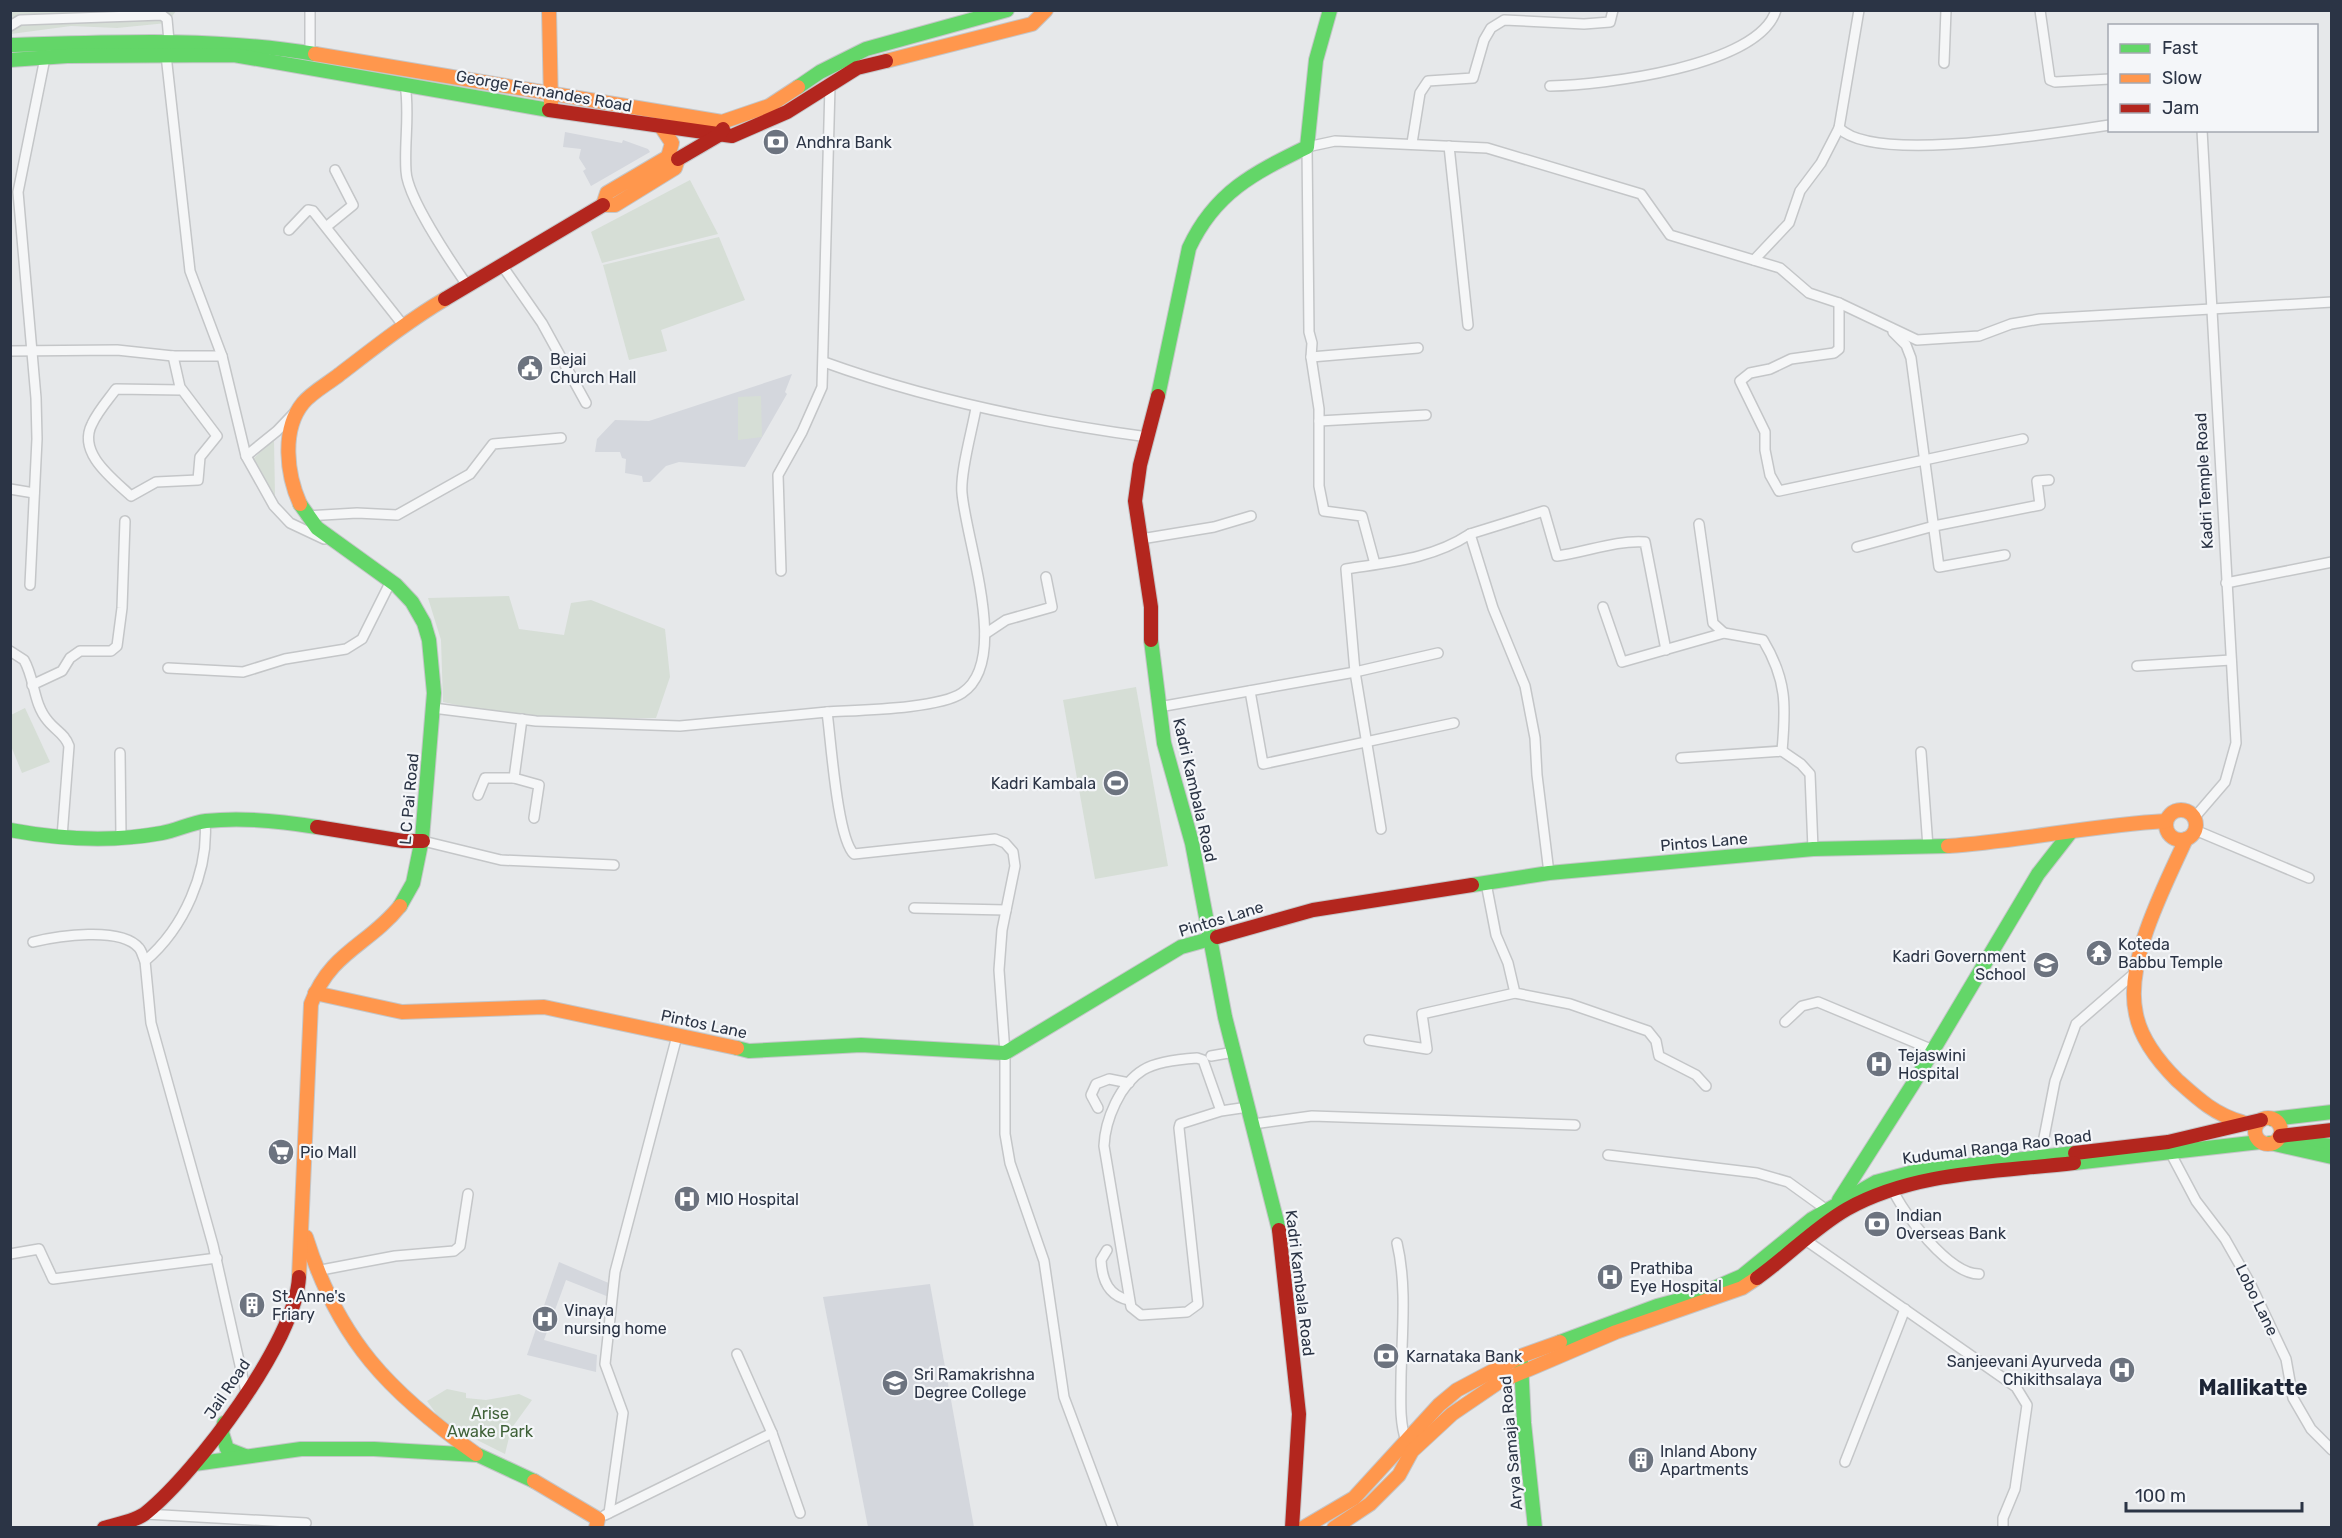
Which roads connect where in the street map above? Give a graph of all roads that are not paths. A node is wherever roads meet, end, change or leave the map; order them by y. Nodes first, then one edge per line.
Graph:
1 (310, 10) edge
2 (549, 10) edge
3 (1007, 10) edge
4 (1046, 10) edge
5 (1330, 10) edge
6 (1613, 10) edge
7 (1776, 10) edge
8 (1859, 10) edge
9 (1946, 10) edge
10 (2040, 10) edge
11 (10, 26) edge
12 (10, 45) edge
13 (167, 48) junction
14 (310, 54) junction
15 (45, 58) junction
16 (10, 60) edge
17 (1944, 63) dead end
18 (2108, 79) edge
19 (405, 84) junction
20 (830, 85) junction
21 (1550, 86) dead end
22 (552, 94) junction
23 (550, 110) junction
24 (728, 120) junction
25 (2108, 125) edge
26 (662, 128) junction
27 (1839, 129) junction
28 (2202, 132) edge
29 (719, 135) junction
30 (1412, 143) junction
31 (1449, 146) junction
32 (1307, 147) junction
33 (673, 158) junction
34 (335, 170) dead end
35 (327, 227) junction
36 (289, 230) dead end
37 (1754, 260) junction
38 (501, 264) junction
39 (467, 285) junction
40 (2331, 302) edge
41 (1839, 303) junction
42 (2212, 311) junction
43 (403, 325) junction
44 (1468, 325) dead end
45 (1891, 330) junction
46 (1418, 348) dead end
47 (10, 351) edge
48 (30, 351) junction
49 (172, 356) junction
50 (222, 356) junction
51 (1311, 357) junction
52 (824, 362) junction
53 (182, 390) junction
54 (586, 402) dead end
55 (303, 403) junction
56 (976, 408) junction
57 (1426, 415) dead end
58 (1319, 421) junction
59 (1148, 437) junction
60 (561, 438) dead end
61 (2023, 439) dead end
62 (246, 456) junction
63 (1926, 458) junction
64 (2049, 480) dead end
65 (10, 489) edge
66 (34, 493) junction
67 (306, 516) junction
68 (1251, 516) dead end
69 (125, 521) dead end
70 (1699, 524) dead end
71 (1934, 526) junction
72 (1470, 534) junction
73 (1141, 539) junction
74 (332, 543) junction
75 (1857, 547) dead end
76 (2005, 555) dead end
77 (2331, 562) edge
78 (1375, 564) junction
79 (781, 571) dead end
80 (1046, 577) dead end
81 (391, 581) junction
82 (2226, 583) junction
83 (30, 585) dead end
84 (1603, 607) dead end
85 (1724, 633) junction
86 (985, 634) junction
87 (1666, 650) junction
88 (10, 651) edge
89 (1438, 653) dead end
90 (2231, 660) junction
91 (2137, 666) dead end
92 (168, 668) dead end
93 (1355, 672) junction
94 (32, 685) junction
95 (1250, 691) junction
96 (1159, 707) junction
97 (433, 708) junction
98 (827, 712) junction
99 (522, 719) junction
100 (1454, 723) dead end
101 (1366, 742) junction
102 (1782, 751) junction
103 (1921, 752) dead end
104 (120, 753) dead end
105 (1682, 758) dead end
106 (514, 777) junction
107 (478, 795) dead end
108 (534, 818) dead end
109 (205, 820) junction
110 (2166, 821) junction
111 (1381, 829) dead end
112 (2192, 829) junction
113 (10, 830) edge
114 (2070, 833) junction
115 (121, 836) junction
116 (62, 837) junction
117 (423, 841) junction
118 (1928, 847) junction
119 (1813, 849) junction
120 (614, 866) dead end
121 (1549, 873) junction
122 (2309, 878) dead end
123 (1486, 883) junction
124 (914, 908) dead end
125 (1006, 909) junction
126 (1209, 938) junction
127 (33, 942) dead end
128 (145, 961) junction
129 (2137, 971) junction
130 (315, 993) junction
131 (1515, 993) junction
132 (1785, 1022) dead end
133 (677, 1036) junction
134 (1368, 1040) dead end
135 (1933, 1050) junction
136 (1234, 1052) junction
137 (1005, 1053) junction
138 (1211, 1056) dead end
139 (1129, 1083) junction
140 (1706, 1086) dead end
141 (1248, 1107) junction
142 (1098, 1108) dead end
143 (1221, 1111) junction
144 (2331, 1112) edge
145 (2261, 1121) junction
146 (1253, 1124) junction
147 (1575, 1125) dead end
148 (2331, 1130) edge
149 (2272, 1140) junction
150 (2331, 1146) edge
151 (2170, 1152) junction
152 (1608, 1155) dead end
153 (2331, 1157) edge
154 (2040, 1158) junction
155 (1892, 1188) junction
156 (468, 1194) dead end
157 (1835, 1210) junction
158 (302, 1220) junction
159 (1804, 1239) junction
160 (1397, 1242) dead end
161 (1107, 1250) dead end
162 (10, 1254) edge
163 (217, 1258) junction
164 (316, 1271) junction
165 (1979, 1275) dead end
166 (1130, 1300) junction
167 (1905, 1309) junction
168 (737, 1354) dead end
169 (1521, 1356) junction
170 (1522, 1371) junction
171 (246, 1392) junction
172 (225, 1422) junction
173 (772, 1433) junction
174 (1406, 1441) junction
175 (2331, 1450) edge
176 (478, 1455) junction
177 (247, 1457) junction
178 (1845, 1462) dead end
179 (194, 1464) junction
180 (800, 1513) dead end
181 (145, 1514) junction
182 (601, 1520) edge
183 (306, 1523) dead end
184 (104, 1527) edge
185 (1113, 1527) edge
186 (1292, 1527) edge
187 (1303, 1527) edge
188 (1334, 1527) edge
189 (1535, 1527) edge
190 (2004, 1527) edge

1 - 14 street
2 - 22 street
3 - 24 street, George Fernandes Road
4 - 20 street, George Fernandes Road
5 - 32 street
6 - 30 street
7 - 21 street
8 - 27 street
9 - 17 street
10 - 18 street
11 - 13 street
12 - 13 street, George Fernandes Road
13 - 14 street, George Fernandes Road
13 - 15 street, George Fernandes Road
13 - 19 street, George Fernandes Road
13 - 50 street
14 - 22 street, George Fernandes Road
15 - 16 street, George Fernandes Road
15 - 48 street
19 - 23 street, George Fernandes Road
19 - 39 street
20 - 29 street, George Fernandes Road
20 - 52 street
22 - 23 street
22 - 24 street, George Fernandes Road
23 - 26 street, George Fernandes Road
24 - 29 street
25 - 27 street
26 - 29 street, George Fernandes Road
26 - 33 street
27 - 37 street
28 - 42 street, Kadri Temple Road
29 - 33 street
30 - 31 street
30 - 32 street
31 - 37 street
31 - 44 street
32 - 51 street
32 - 59 street, Kadri Kambala Road
33 - 38 street
34 - 35 street
35 - 36 street
35 - 43 street
37 - 41 street
38 - 39 street
38 - 54 street
39 - 43 street
40 - 42 street
41 - 45 street
41 - 63 street
42 - 45 street
42 - 82 street, Kadri Temple Road
43 - 55 street
45 - 63 street
46 - 51 street
47 - 48 street
48 - 49 street
48 - 66 street
49 - 50 street
49 - 53 street
50 - 62 street
51 - 58 street
52 - 56 street
52 - 79 street
53 - 53 street
55 - 62 street
55 - 67 street, L C Pai Road
56 - 59 street
56 - 86 street
57 - 58 street
58 - 78 street
59 - 73 street, Kadri Kambala Road
60 - 67 street
61 - 63 street
62 - 74 street
63 - 71 street
64 - 71 street
65 - 66 street
66 - 83 street
67 - 74 street, L C Pai Road
68 - 73 street
69 - 94 street
70 - 85 street
71 - 75 street
71 - 76 street
72 - 78 street
72 - 87 street
72 - 121 street
73 - 96 street, Kadri Kambala Road
74 - 81 street, L C Pai Road
77 - 82 street
78 - 93 street
80 - 86 street
81 - 92 street
81 - 97 street, L C Pai Road
82 - 90 street, Kadri Temple Road
84 - 87 street
85 - 87 street
85 - 102 street
86 - 98 street
88 - 94 street
89 - 93 street
90 - 91 street
90 - 112 street, Kadri Temple Road
93 - 95 street
93 - 101 street
94 - 116 street
95 - 96 street
95 - 101 street
96 - 126 street, Kadri Kambala Road
97 - 99 street
97 - 117 street, L C Pai Road
98 - 99 street
98 - 125 street
99 - 106 street
100 - 101 street
101 - 111 street
102 - 105 street
102 - 119 street
103 - 118 street
104 - 115 street
106 - 107 street
106 - 108 street
109 - 115 street
109 - 117 street
109 - 128 street
110 - 112 street
110 - 112 street, Pintos Lane
110 - 114 street, Pintos Lane
112 - 122 street
112 - 129 street, Kadri Temple Road
113 - 116 street
114 - 118 street, Pintos Lane
114 - 135 street
115 - 116 street
117 - 120 street
117 - 130 street, L C Pai Road
118 - 119 street, Pintos Lane
119 - 121 street, Pintos Lane
121 - 123 street, Pintos Lane
123 - 126 street, Pintos Lane
123 - 131 street
124 - 125 street
125 - 137 street
126 - 136 street, Kadri Kambala Road
126 - 137 street, Pintos Lane
127 - 128 street
128 - 163 street
129 - 145 street, Kadri Temple Road
129 - 154 street
130 - 133 street, Pintos Lane
130 - 158 street, L C Pai Road
131 - 134 street
131 - 140 street
132 - 135 street
133 - 137 street, Pintos Lane
133 - 182 street
135 - 157 street
136 - 138 street
136 - 141 street, Kadri Kambala Road
137 - 185 street
139 - 142 street
139 - 143 street
139 - 166 street
141 - 143 street
141 - 146 street, Kadri Kambala Road
143 - 166 street
144 - 145 street, Kudumal Ranga Rao Road
145 - 149 street
145 - 149 street
145 - 154 street, Kudumal Ranga Rao Road
146 - 147 street
146 - 186 street, Kadri Kambala Road
148 - 149 street
149 - 150 street
149 - 151 street
149 - 153 street
151 - 155 street
151 - 175 street, Lobo Lane
152 - 157 street
154 - 157 street, Kudumal Ranga Rao Road
155 - 157 street
155 - 165 street
156 - 164 street
157 - 159 street
157 - 169 street, Kudumal Ranga Rao Road
158 - 164 street
158 - 171 street, Jail Road
159 - 167 street
159 - 170 street
160 - 174 street
161 - 166 street
162 - 163 street
163 - 171 street
164 - 176 street
167 - 178 street
167 - 190 street
168 - 173 street
169 - 170 street, Arya Samaja Road
169 - 174 street, Kudumal Ranga Rao Road
170 - 188 street
170 - 189 street, Arya Samaja Road
171 - 172 street, Jail Road
172 - 177 street
172 - 179 street, Jail Road
173 - 180 street
173 - 182 street
174 - 187 street, Kudumal Ranga Rao Road
176 - 177 street
176 - 182 street
177 - 179 street
179 - 181 street, Jail Road
181 - 183 street
181 - 184 street, Jail Road

